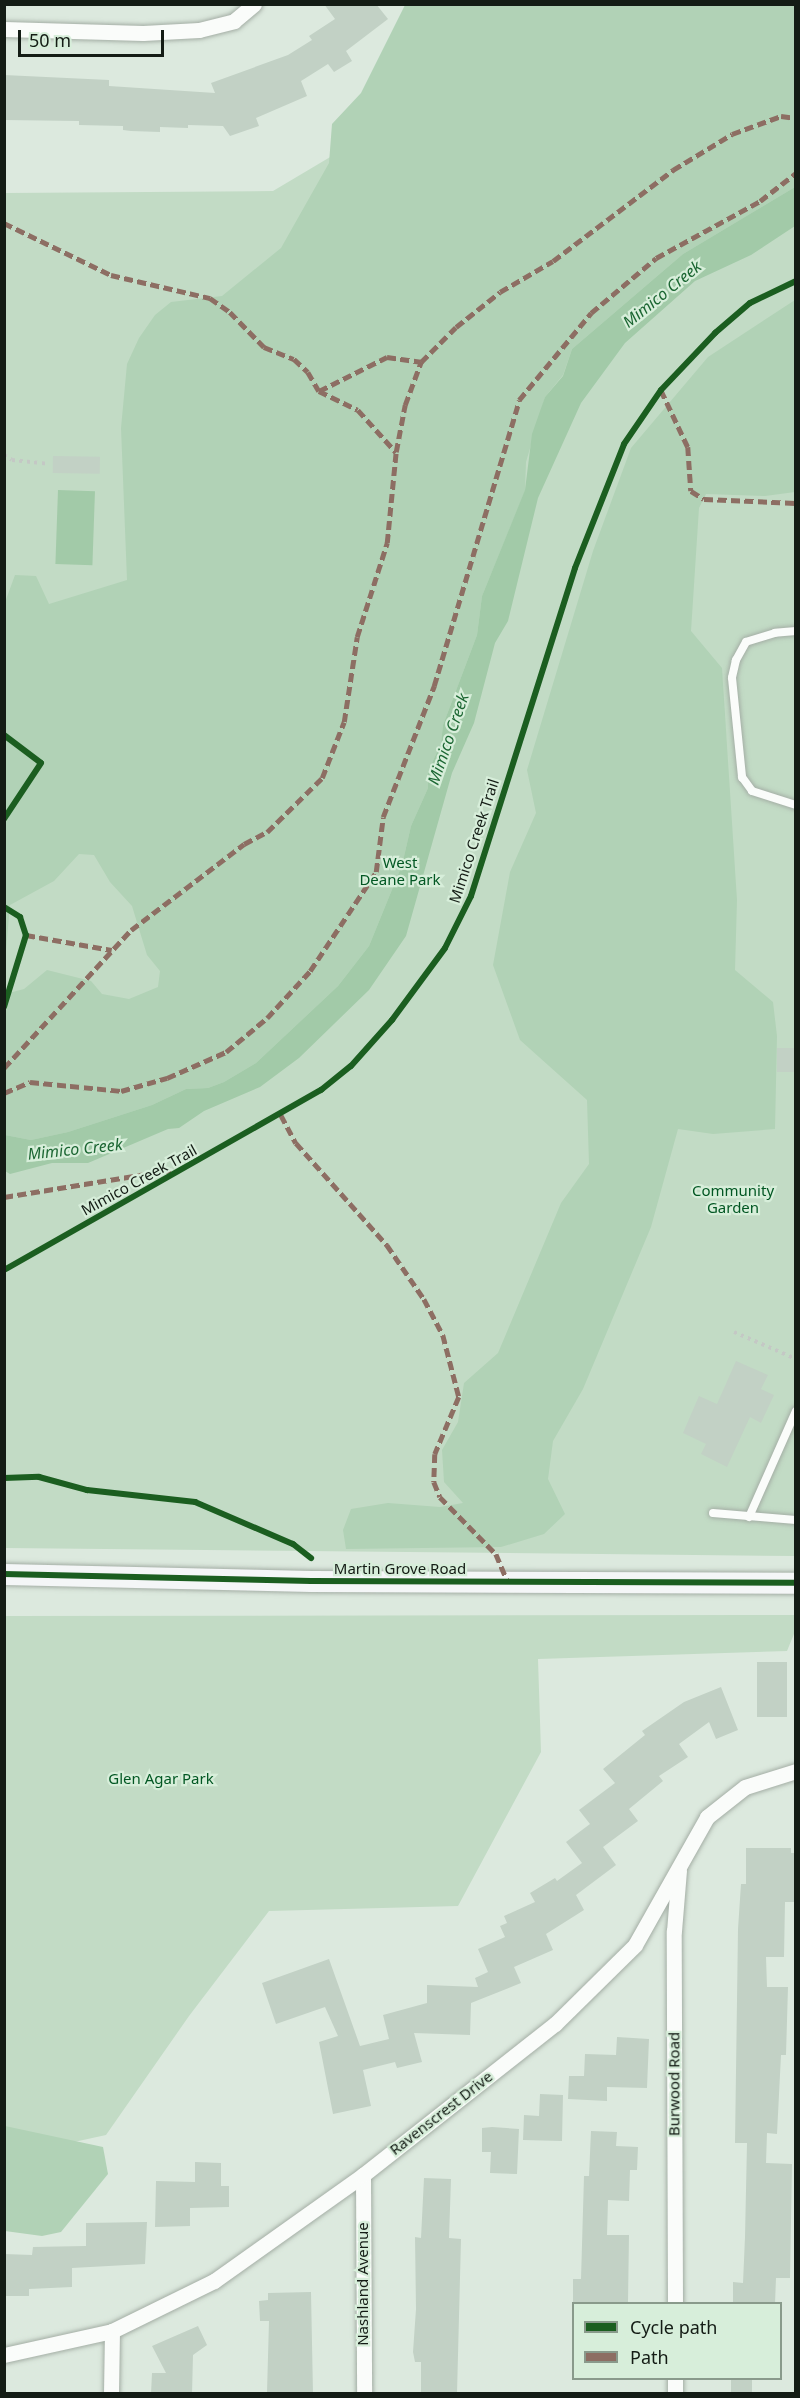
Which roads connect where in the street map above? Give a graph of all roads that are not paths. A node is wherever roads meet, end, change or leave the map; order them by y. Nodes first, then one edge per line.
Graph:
1 (254, 4) edge
2 (4, 29) edge
3 (795, 631) edge
4 (795, 805) edge
5 (795, 1411) edge
6 (713, 1513) dead end
7 (749, 1517) junction
8 (795, 1520) edge
9 (4, 1574) edge
10 (795, 1583) edge
11 (795, 1771) edge
12 (680, 1864) junction
13 (363, 2175) junction
14 (675, 2302) edge
15 (112, 2331) junction
16 (4, 2355) edge
17 (111, 2394) edge
18 (364, 2394) edge

1 - 2 street
3 - 4 lane
5 - 7 lane
6 - 7 lane
7 - 8 lane
9 - 10 main road, Martin Grove Road
11 - 12 street, Ravenscrest Drive
12 - 13 street, Ravenscrest Drive
12 - 14 street, Burwood Road
13 - 15 street, Ravenscrest Drive
13 - 18 street, Nashland Avenue
15 - 16 street, Ravenscrest Drive
15 - 17 street

